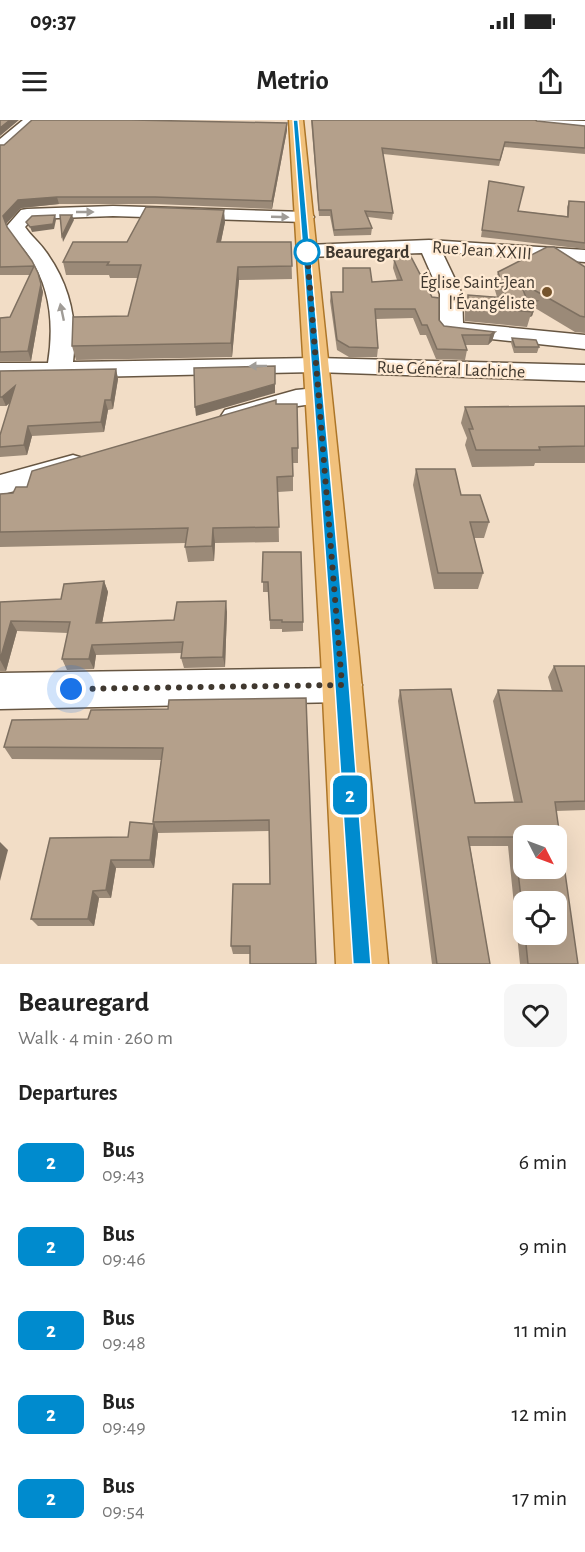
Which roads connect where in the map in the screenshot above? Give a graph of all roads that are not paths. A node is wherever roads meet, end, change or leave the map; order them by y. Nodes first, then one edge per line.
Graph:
1 (31, 120) edge
2 (536, 120) edge
3 (292, 123) edge
4 (585, 125) edge
5 (0, 147) edge
6 (306, 235) junction
7 (429, 246) junction
8 (585, 256) edge
9 (507, 336) junction
10 (585, 342) edge
11 (59, 370) junction
12 (0, 371) edge
13 (475, 371) junction
14 (585, 373) edge
15 (317, 381) junction
16 (206, 425) edge
17 (96, 458) edge
18 (0, 486) edge
19 (342, 685) junction
20 (0, 691) edge
21 (362, 964) edge

1 - 5 street
2 - 4 street
3 - 6 main road
6 - 7 street, Rue Jean XXIII
11 -> 6 street, Rue Jean XXIII
6 - 15 main road
7 - 8 street, Rue Jean XXIII
7 - 9 street
9 - 10 street
9 - 13 street
11 - 12 street
15 -> 11 street
13 - 14 street, Rue Général Lachiche
13 - 15 street, Rue Général Lachiche
15 - 16 street
15 - 19 main road
17 - 18 street
19 - 20 street
19 - 21 main road

